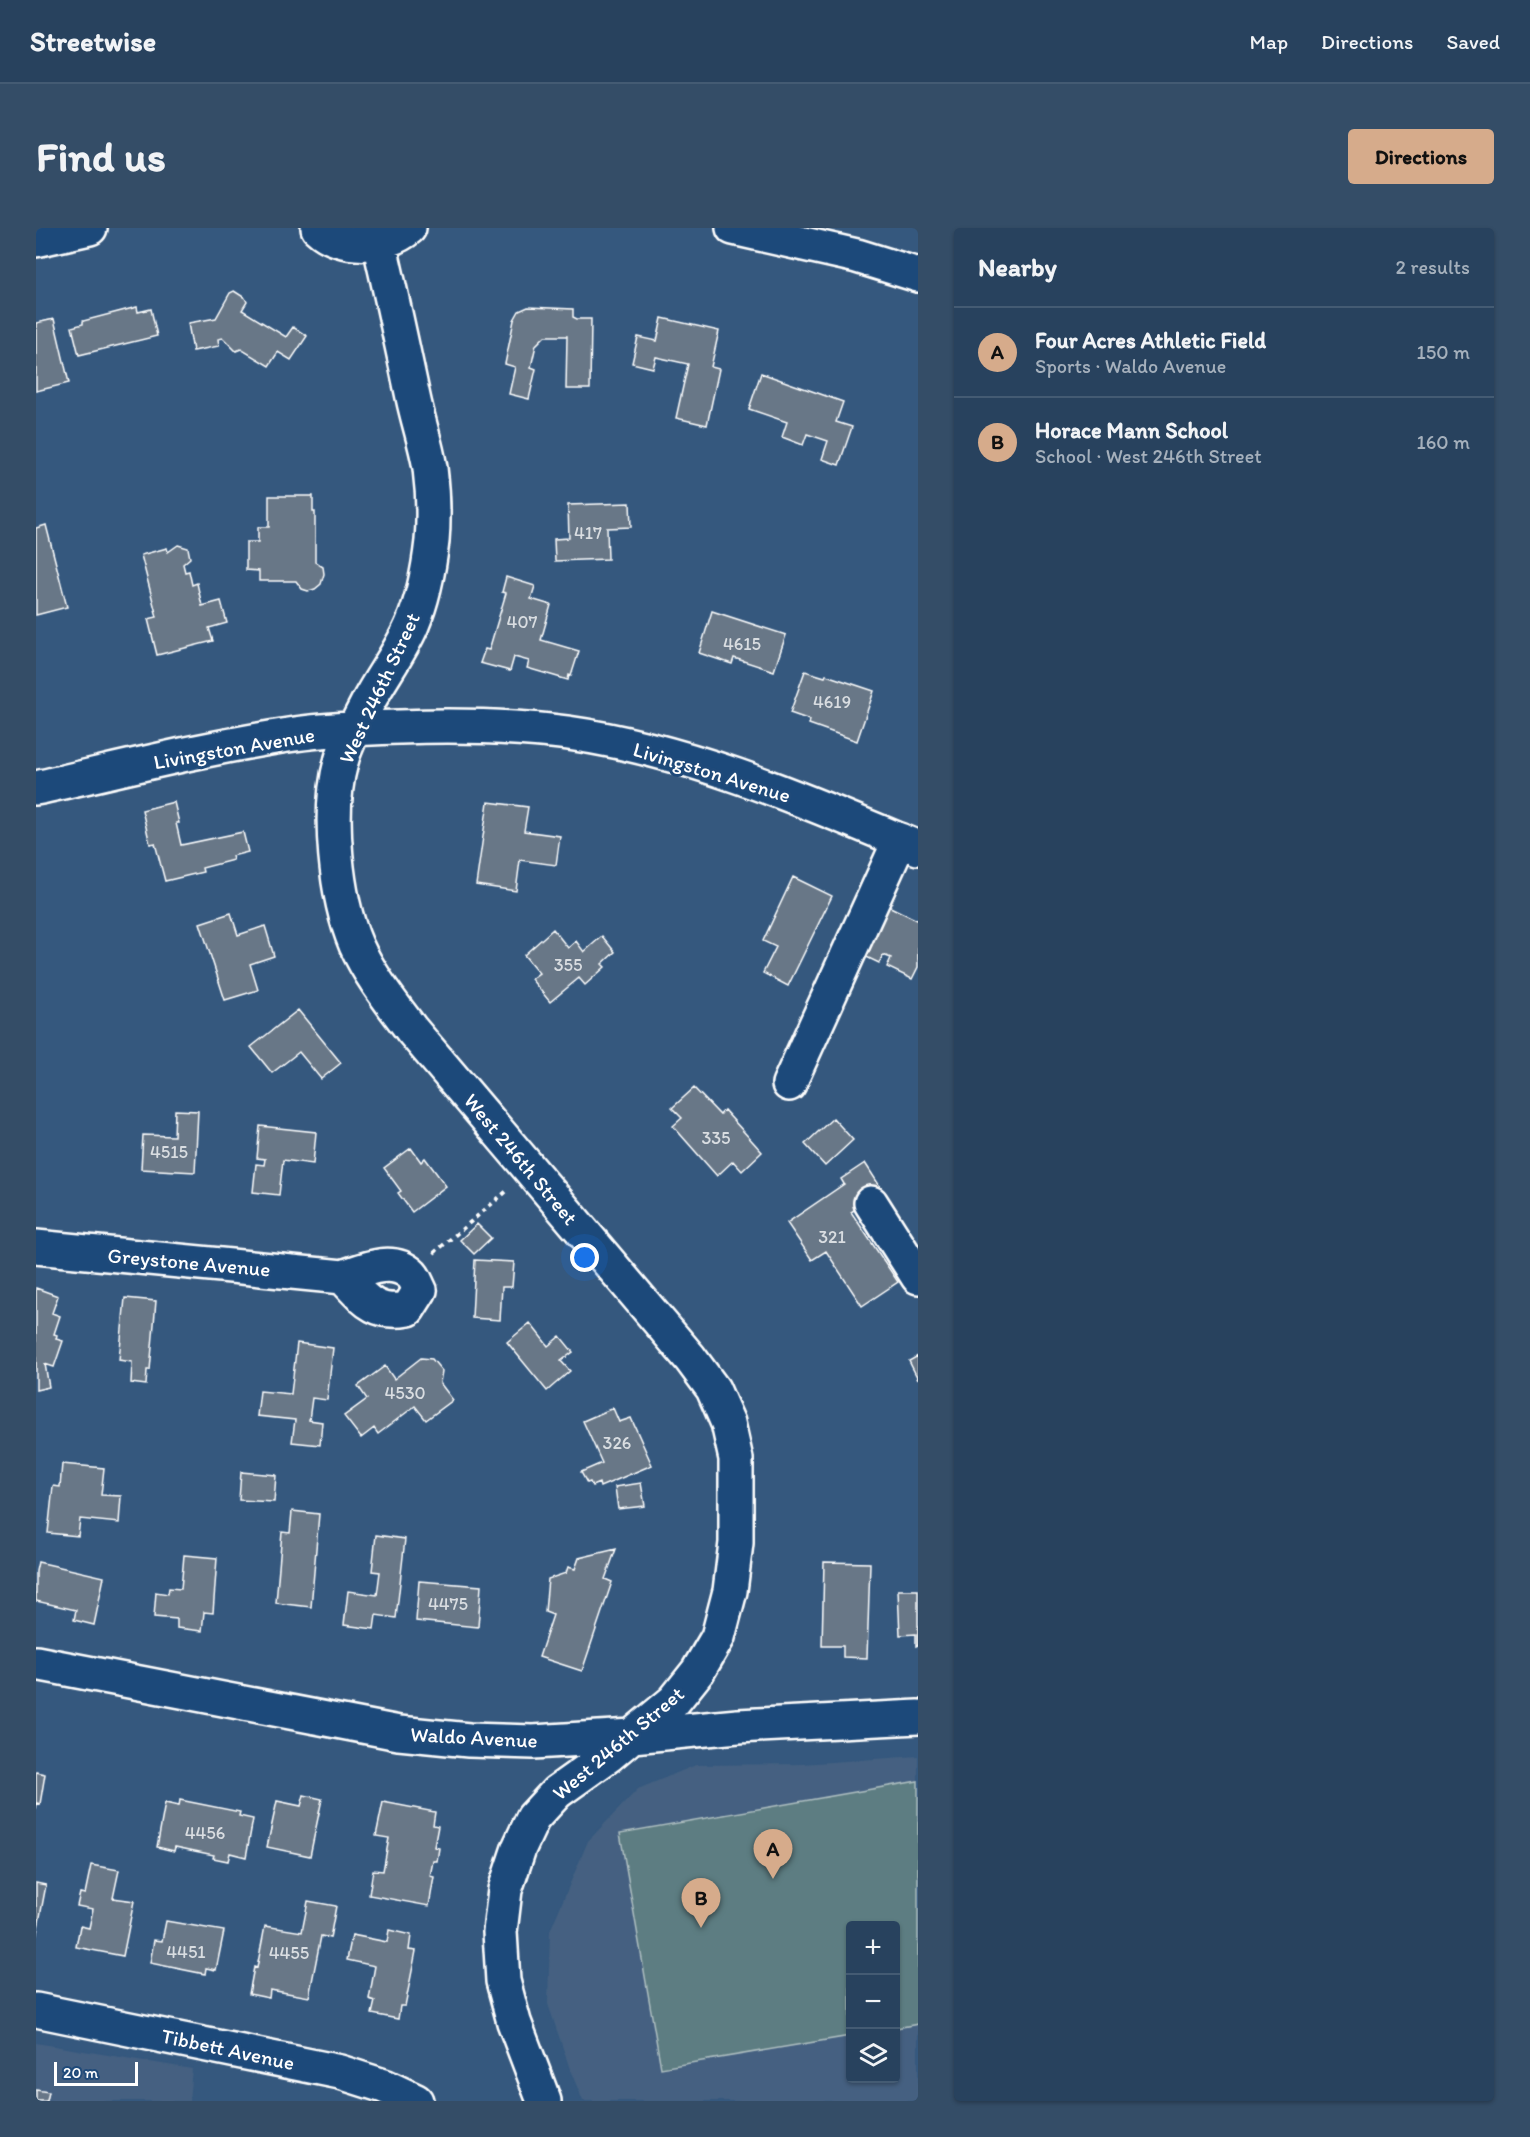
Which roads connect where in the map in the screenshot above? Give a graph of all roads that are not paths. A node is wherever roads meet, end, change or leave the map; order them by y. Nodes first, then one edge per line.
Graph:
1 (90, 228) edge
2 (318, 228) edge
3 (409, 228) edge
4 (733, 228) edge
5 (36, 240) edge
6 (379, 242) junction
7 (860, 242) edge
8 (918, 275) edge
9 (355, 729) junction
10 (36, 788) edge
11 (909, 844) edge
12 (789, 1084) dead end
13 (872, 1203) dead end
14 (36, 1247) edge
15 (343, 1277) junction
16 (918, 1277) edge
17 (36, 1663) edge
18 (918, 1717) edge
19 (632, 1736) junction
20 (36, 2010) edge
21 (416, 2101) edge
22 (543, 2101) edge

1 - 5 street
2 - 6 street
3 - 6 street
4 - 7 street
6 - 9 street, West 246th Street
7 - 8 street
9 - 10 street, Livingston Avenue
9 - 11 street, Livingston Avenue
9 - 19 street, West 246th Street
11 - 12 street
13 - 16 street
14 - 15 street, Greystone Avenue
15 - 15 street, Greystone Avenue
17 - 19 street, Waldo Avenue
18 - 19 street, Waldo Avenue
19 - 22 street, West 246th Street
20 - 21 street, Tibbett Avenue

